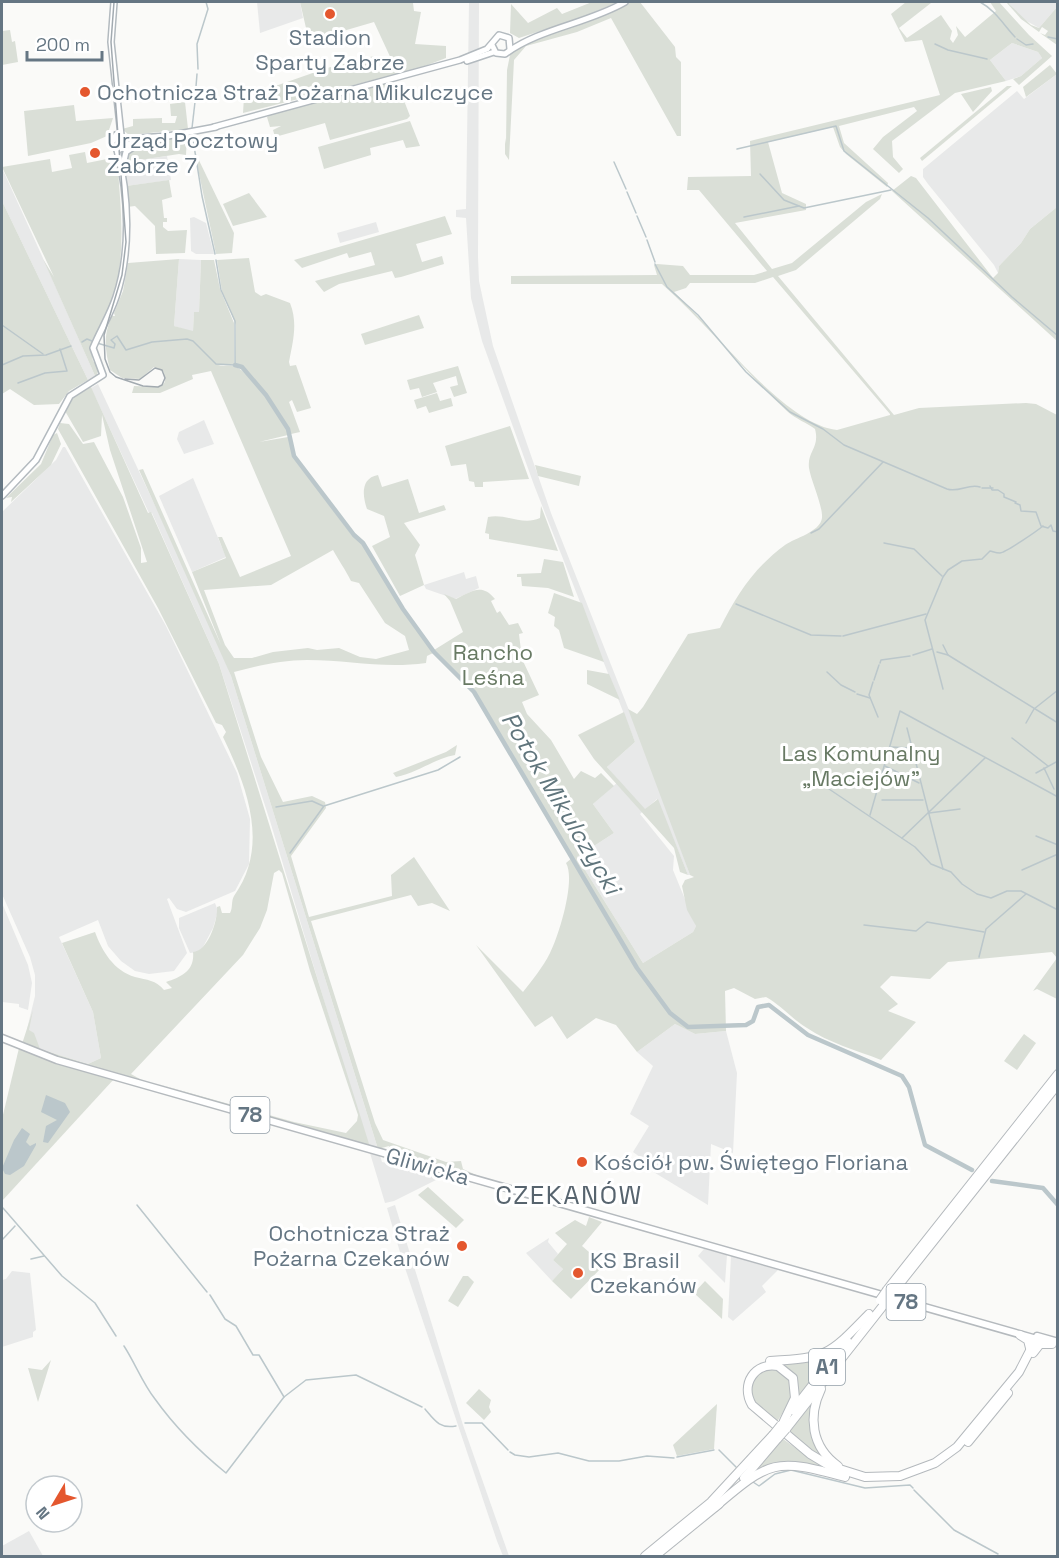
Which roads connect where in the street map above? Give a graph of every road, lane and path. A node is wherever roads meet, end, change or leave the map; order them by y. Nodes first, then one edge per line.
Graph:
1 (114, 2) edge
2 (625, 2) edge
3 (510, 40) junction
4 (524, 40) junction
5 (492, 45) junction
6 (510, 49) junction
7 (496, 52) junction
8 (416, 73) junction
9 (168, 136) junction
10 (121, 142) junction
11 (144, 142) junction
12 (122, 167) junction
13 (2, 496) edge
14 (2, 1038) edge
15 (1058, 1074) edge
16 (1058, 1084) edge
17 (890, 1291) junction
18 (883, 1301) junction
19 (869, 1314) junction
20 (1007, 1331) junction
21 (1020, 1335) junction
22 (1036, 1338) junction
23 (1056, 1344) edge
24 (1032, 1351) junction
25 (834, 1367) junction
26 (784, 1425) junction
27 (776, 1437) junction
28 (851, 1476) junction
29 (716, 1507) junction
30 (645, 1557) edge
31 (655, 1557) edge

1 - 10 main road
2 - 4 main road
3 - 4 main road
3 - 5 main road
3 - 6 main road
4 - 6 main road
5 - 7 main road
5 - 8 main road
6 - 7 main road
7 - 8 main road
8 - 9 main road
9 - 10 main road
9 - 11 main road
10 - 11 main road
10 - 12 main road
11 - 12 main road
12 - 13 main road
14 - 20 main road, Gliwicka / 78
15 - 17 highway, A1
16 - 17 highway, A1
17 - 18 highway, A1, bridge
18 - 19 highway, A1
18 - 25 highway, A1
19 - 26 highway, A1
19 - 28 highway
20 - 21 main road, Gliwicka / 78
20 - 22 main road, Gliwicka / 78
21 - 22 main road, Gliwicka / 78
21 - 24 highway
22 - 23 main road, 78
22 - 24 highway
23 - 24 highway
24 - 28 highway
25 - 26 highway, A1
25 - 28 highway
26 - 27 highway, A1, bridge
26 - 28 highway
27 - 29 highway, A1
27 - 30 highway, A1
28 - 29 highway
29 - 31 highway, A1

